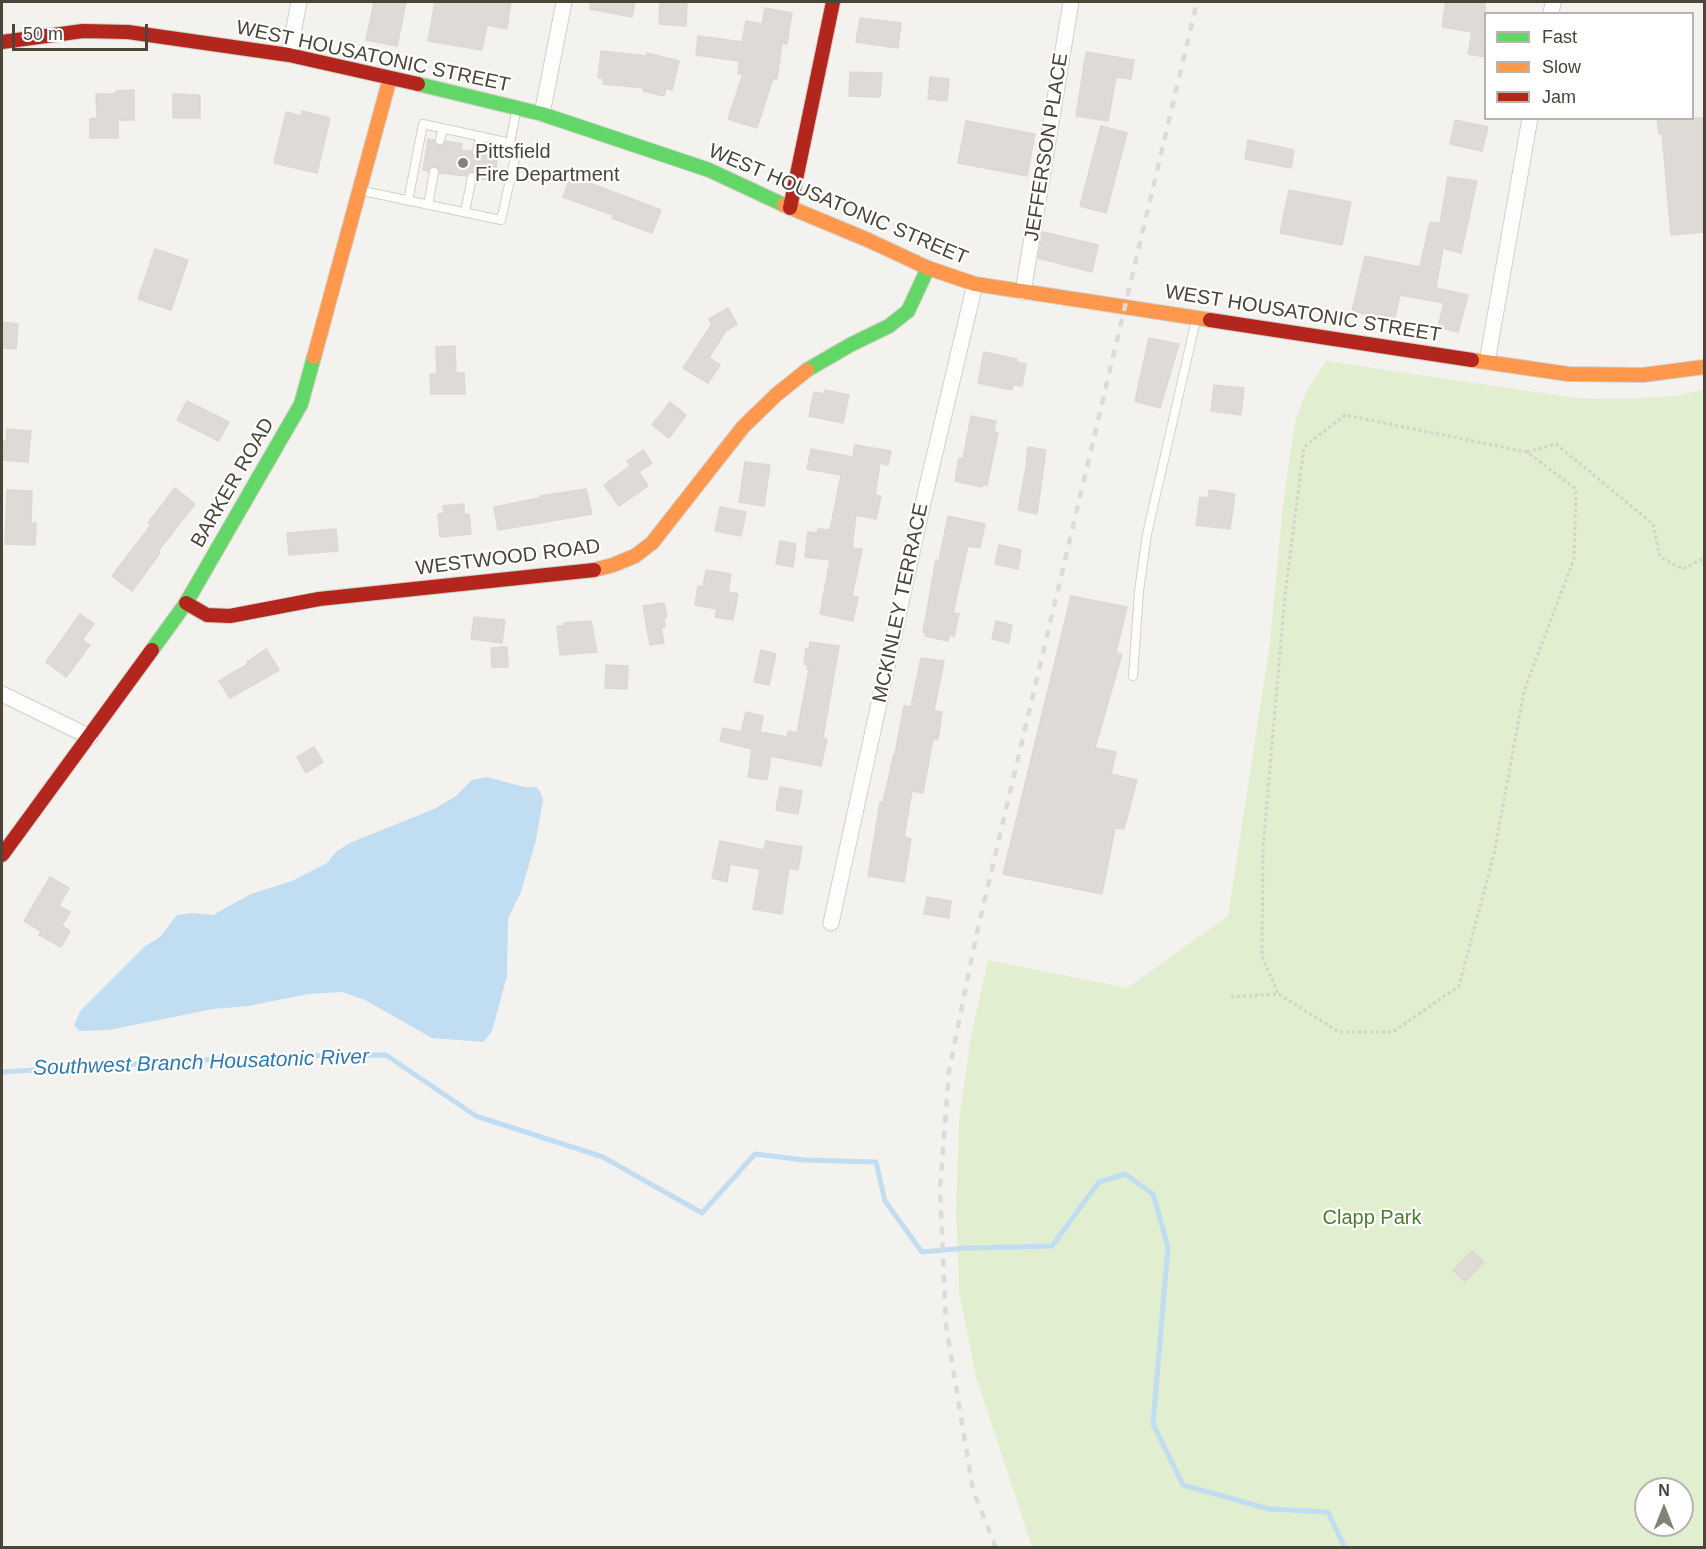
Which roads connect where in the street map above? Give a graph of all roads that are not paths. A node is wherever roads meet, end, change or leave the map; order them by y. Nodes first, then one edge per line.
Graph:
1 (299, 2) edge
2 (564, 2) edge
3 (833, 2) edge
4 (1071, 2) edge
5 (2, 42) edge
6 (289, 55) junction
7 (390, 78) junction
8 (517, 108) junction
9 (542, 114) junction
10 (1530, 120) edge
11 (443, 128) junction
12 (480, 136) junction
13 (441, 141) dead end
14 (510, 143) junction
15 (477, 152) dead end
16 (434, 172) dead end
17 (472, 177) dead end
18 (360, 191) junction
19 (408, 201) junction
20 (428, 205) junction
21 (790, 208) junction
22 (465, 212) junction
23 (928, 268) junction
24 (975, 284) junction
25 (1023, 292) junction
26 (1197, 318) junction
27 (1487, 362) junction
28 (1704, 367) edge
29 (186, 603) junction
30 (1133, 676) dead end
31 (2, 694) edge
32 (90, 737) junction
33 (2, 855) edge
34 (831, 923) dead end

1 - 6 street
2 - 9 street
3 - 21 main road
4 - 25 street, JEFFERSON PLACE
5 - 6 main road, WEST HOUSATONIC STREET
6 - 7 main road, WEST HOUSATONIC STREET
7 - 8 main road, WEST HOUSATONIC STREET
7 - 18 main road, BARKER ROAD
8 - 9 main road, WEST HOUSATONIC STREET
8 - 14 lane
9 - 21 main road, WEST HOUSATONIC STREET
10 - 27 street
11 - 12 lane
11 - 13 lane
11 - 19 lane
12 - 14 lane
12 - 15 lane
14 - 22 lane
16 - 20 lane
17 - 22 lane
18 - 19 lane
18 - 29 main road, BARKER ROAD
19 - 20 lane
20 - 22 lane
21 - 23 main road, WEST HOUSATONIC STREET
23 - 24 main road, WEST HOUSATONIC STREET
23 - 29 main road, WESTWOOD ROAD
24 - 25 main road, WEST HOUSATONIC STREET
24 - 34 street, MCKINLEY TERRACE
25 - 26 main road, WEST HOUSATONIC STREET
26 - 27 main road, WEST HOUSATONIC STREET
26 - 30 lane
27 - 28 main road, WEST HOUSATONIC STREET
29 - 32 main road, BARKER ROAD
31 - 32 street
32 - 33 main road, BARKER ROAD

